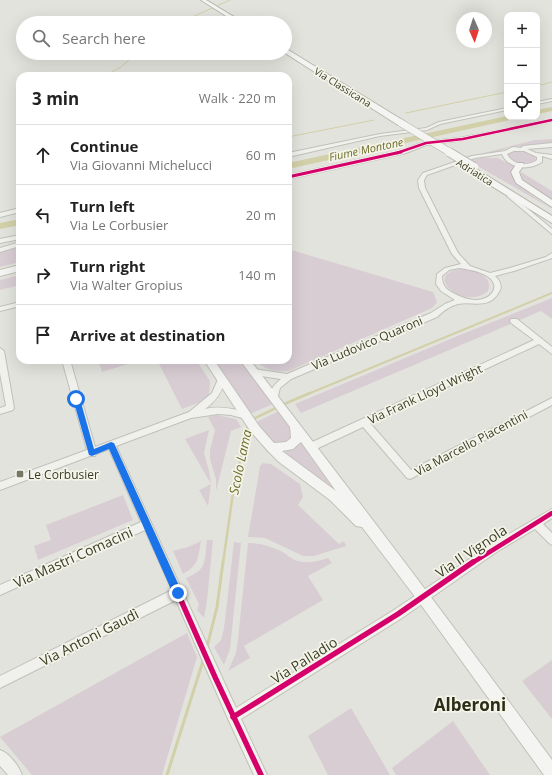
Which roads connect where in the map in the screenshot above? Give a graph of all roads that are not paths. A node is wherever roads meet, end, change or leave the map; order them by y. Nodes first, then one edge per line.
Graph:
1 (199, 0) edge
2 (203, 0) edge
3 (209, 5) junction
4 (217, 10) junction
5 (226, 16) edge
6 (228, 16) edge
7 (292, 56) edge
8 (552, 100) edge
9 (540, 102) edge
10 (504, 110) edge
11 (552, 120) edge
12 (400, 123) joint
13 (549, 145) edge
14 (519, 149) junction
15 (506, 152) junction
16 (292, 154) edge
17 (537, 154) junction
18 (481, 156) junction
19 (552, 157) edge
20 (506, 159) junction
21 (540, 161) junction
22 (520, 165) junction
23 (292, 176) edge
24 (495, 183) junction
25 (552, 204) edge
26 (16, 211) edge
27 (552, 212) edge
28 (0, 215) edge
29 (552, 216) edge
30 (552, 220) edge
31 (552, 232) edge
32 (16, 238) edge
33 (0, 241) edge
34 (16, 245) edge
35 (0, 250) edge
36 (455, 254) junction
37 (552, 254) edge
38 (452, 266) junction
39 (466, 266) junction
40 (16, 269) edge
41 (0, 273) edge
42 (490, 275) junction
43 (446, 293) junction
44 (463, 301) junction
45 (16, 305) edge
46 (444, 306) junction
47 (0, 309) edge
48 (514, 321) dead end
49 (539, 341) junction
50 (0, 351) edge
51 (552, 352) edge
52 (67, 364) edge
53 (212, 364) edge
54 (248, 364) edge
55 (254, 372) junction
56 (288, 377) junction
57 (222, 379) junction
58 (274, 398) junction
59 (552, 401) edge
60 (0, 411) edge
61 (190, 415) junction
62 (246, 416) junction
63 (364, 422) junction
64 (295, 426) junction
65 (111, 445) junction
66 (311, 447) junction
67 (272, 448) junction
68 (92, 453) junction
69 (0, 486) edge
70 (552, 513) edge
71 (536, 523) junction
72 (147, 524) junction
73 (552, 540) edge
74 (380, 541) junction
75 (0, 590) edge
76 (178, 593) junction
77 (424, 597) junction
78 (0, 682) edge
79 (233, 717) junction
80 (0, 756) edge
81 (552, 773) edge
82 (16, 775) edge
83 (261, 775) edge

1 - 3 highway
2 - 3 highway
3 - 4 highway
4 - 5 highway
4 - 6 highway
7 - 12 highway, Via Classicana
8 - 9 street
10 - 16 street
11 - 23 street
12 - 24 highway, Adriatica, bridge
13 - 14 street
13 - 17 street
14 - 15 street
14 - 17 street
15 - 18 street
15 - 20 street
17 - 19 street
17 - 21 street
18 - 20 street
18 - 36 street
19 - 21 street
20 - 22 street
21 - 22 street
22 - 25 highway
24 - 27 highway
24 - 29 highway, Adriatica
24 - 30 highway, Adriatica
24 - 31 street
26 - 28 street
32 - 33 street
34 - 35 street
36 - 38 street
36 - 39 street
37 - 42 street
38 - 39 street
38 - 43 street
39 - 42 street
40 - 41 main road
42 - 44 street
43 - 44 street
43 - 46 street
44 - 46 street, Via Ludovico Quaroni
45 - 47 street
46 - 56 street, Via Ludovico Quaroni
48 - 49 street
49 - 51 street
49 - 63 street, Via Frank Lloyd Wright
50 - 60 street
52 - 68 street
53 - 57 main road
54 - 55 main road
55 - 56 street
55 - 58 main road
56 - 58 street
57 - 61 street
57 - 62 main road
58 - 64 main road
59 - 63 street, Via Marcello Piacentini
61 - 62 street
61 - 65 street
62 - 67 main road
63 - 66 street, Via Frank Lloyd Wright
64 - 66 main road
64 - 67 main road
65 - 68 street
65 - 72 street
66 - 74 main road
67 - 74 main road
68 - 69 street
70 - 71 street, Via Il Vignola
71 - 73 street
71 - 77 street, Via Il Vignola
72 - 75 street, Via Mastri Comacini
72 - 76 street
74 - 77 main road
76 - 78 street, Via Antoni Gaudì
76 - 79 street
77 - 79 street, Via Palladio
77 - 81 main road
79 - 83 street
80 - 82 street

